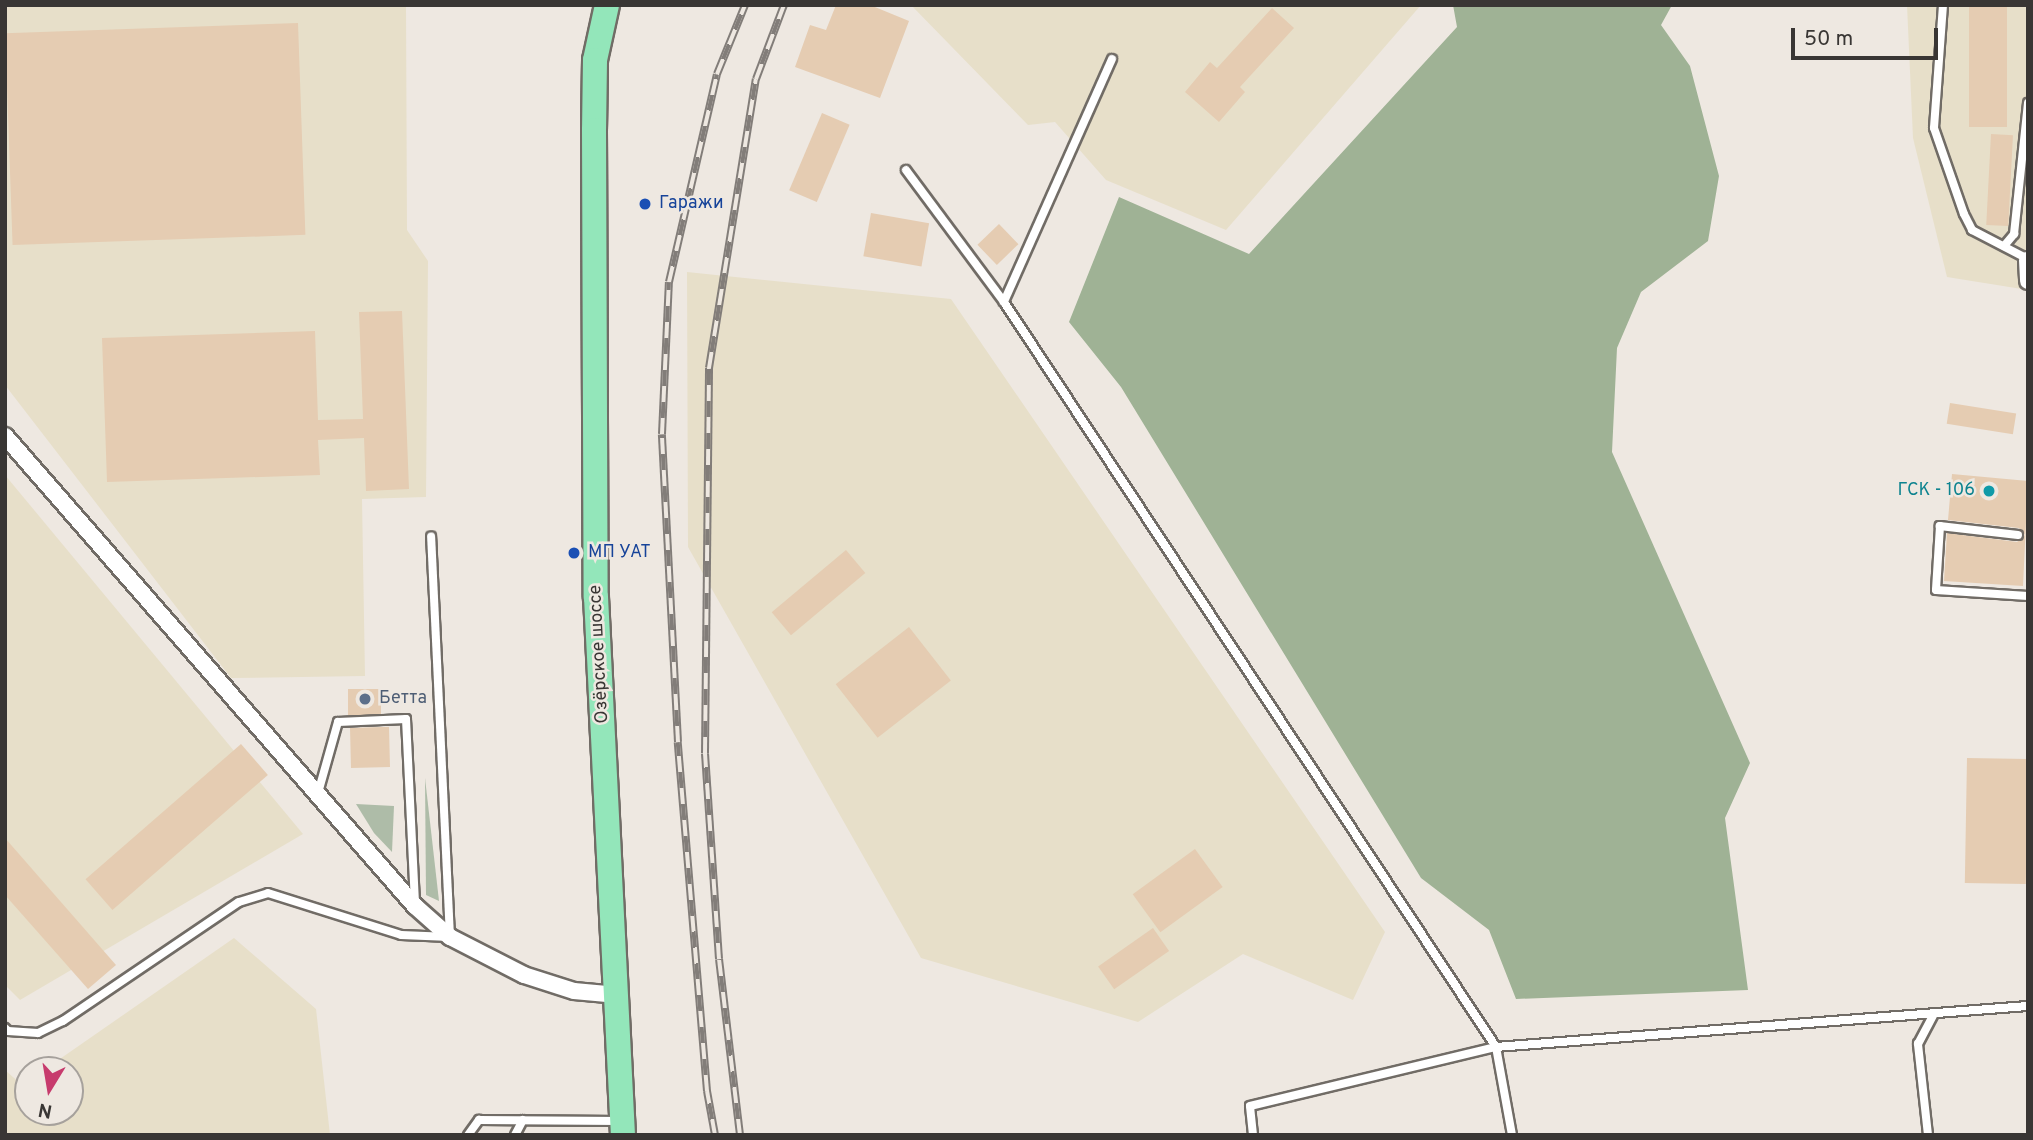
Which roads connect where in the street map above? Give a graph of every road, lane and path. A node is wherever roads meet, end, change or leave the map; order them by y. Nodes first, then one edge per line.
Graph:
1 (607, 5) edge
2 (1943, 5) edge
3 (1112, 60) dead end
4 (2028, 103) edge
5 (906, 170) dead end
6 (2004, 246) junction
7 (2027, 259) edge
8 (2028, 281) edge
9 (1004, 302) junction
10 (5, 436) edge
11 (2018, 535) dead end
12 (431, 536) dead end
13 (2028, 596) edge
14 (317, 795) junction
15 (415, 906) junction
16 (450, 937) junction
17 (618, 995) junction
18 (2028, 1006) edge
19 (1933, 1016) junction
20 (5, 1028) edge
21 (1496, 1046) junction
22 (523, 1120) junction
23 (623, 1128) edge
24 (468, 1135) edge
25 (516, 1135) edge
26 (1252, 1135) edge
27 (1512, 1135) edge
28 (1927, 1135) edge

1 - 17 main road, Озёрское шоссе
2 - 6 lane
3 - 9 lane
4 - 6 lane
5 - 9 lane
6 - 7 lane
7 - 8 street
9 - 21 lane
10 - 14 street
11 - 13 lane
12 - 16 lane
14 - 15 street
14 - 15 lane
15 - 16 street
16 - 17 street
16 - 20 lane
17 - 23 main road, Озёрское шоссе
18 - 19 lane
19 - 21 lane
19 - 28 lane
21 - 26 lane
21 - 27 lane
22 - 23 lane
22 - 24 lane
22 - 25 lane

